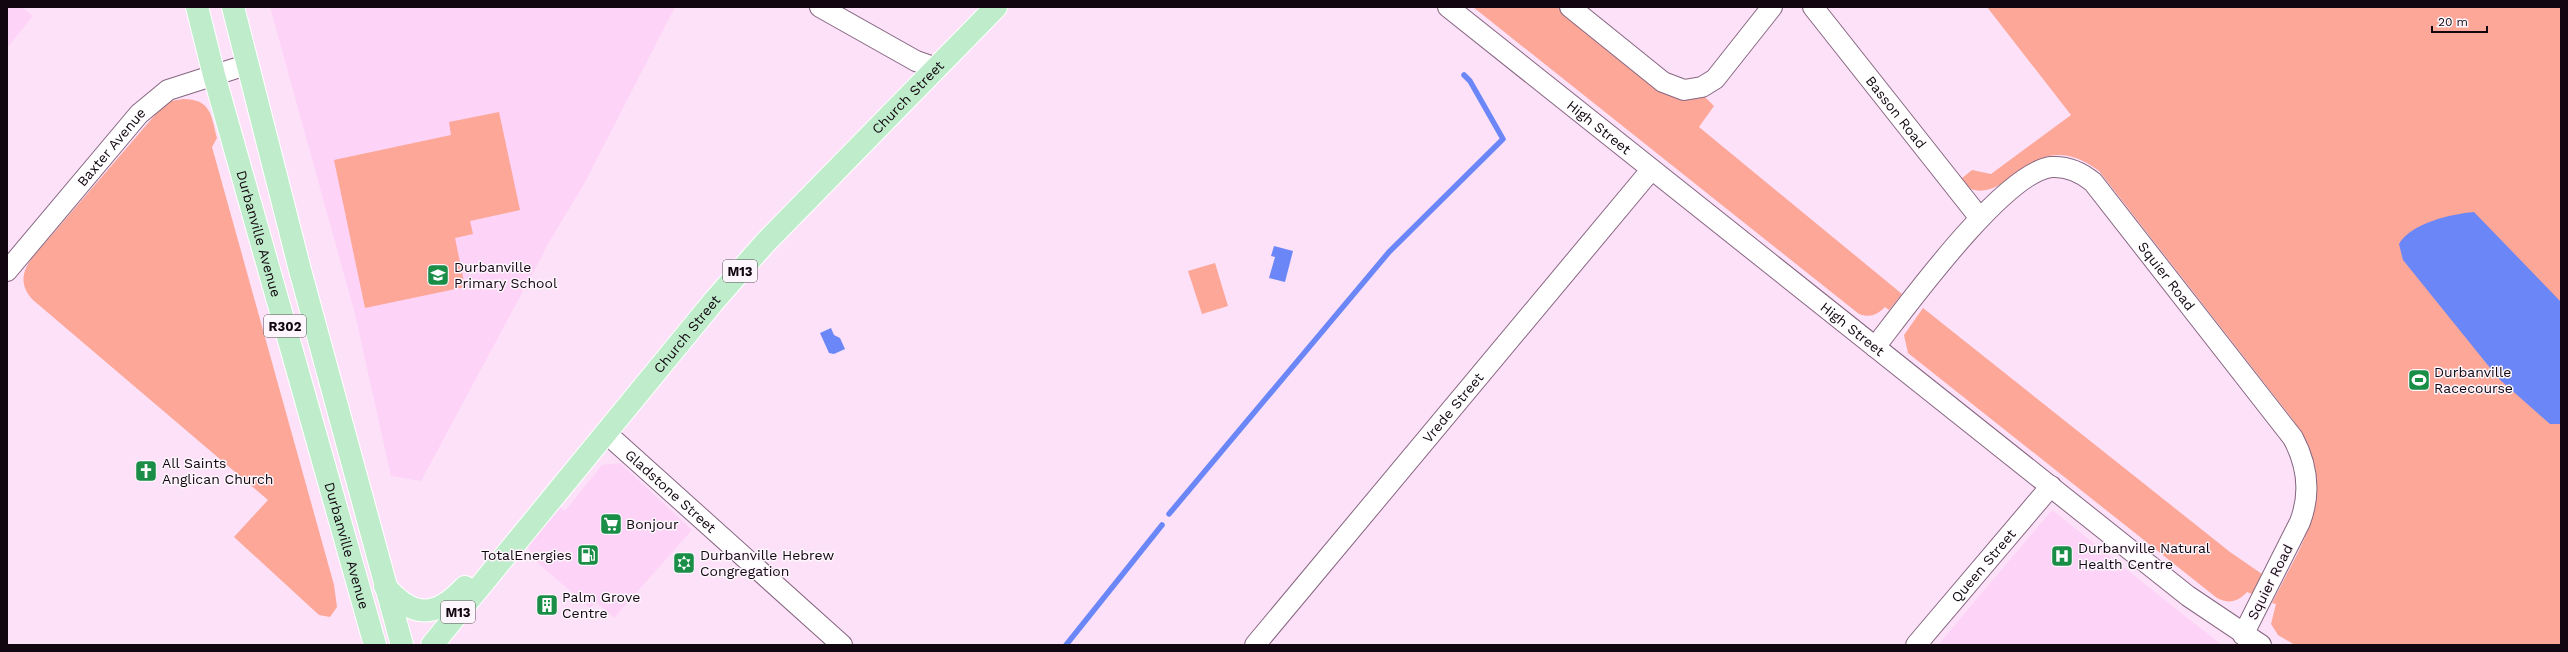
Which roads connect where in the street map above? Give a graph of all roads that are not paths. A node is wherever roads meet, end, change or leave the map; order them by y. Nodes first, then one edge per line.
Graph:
1 (197, 7) edge
2 (232, 7) edge
3 (820, 7) edge
4 (996, 7) edge
5 (1448, 7) edge
6 (1570, 7) edge
7 (1772, 7) edge
8 (1813, 7) edge
9 (246, 65) junction
10 (936, 68) junction
11 (214, 75) junction
12 (1651, 170) junction
13 (1979, 217) junction
14 (7, 271) edge
15 (1875, 347) junction
16 (606, 433) junction
17 (2051, 486) junction
18 (505, 555) junction
19 (385, 586) junction
20 (2243, 635) junction
21 (375, 645) edge
22 (402, 645) edge
23 (432, 645) edge
24 (842, 645) edge
25 (1255, 645) edge
26 (1916, 645) edge
27 (2261, 645) edge

1 - 11 main road, Durbanville Avenue / R302
2 - 9 main road, Durbanville Avenue / R302
3 - 10 street
4 - 10 main road, Church Street / M13
5 - 12 street, High Street
6 - 7 street
8 - 13 street, Basson Road
9 - 11 street, Baxter Avenue
9 - 19 main road, Durbanville Avenue / R302
10 - 16 main road, Church Street / M13
11 - 14 street, Baxter Avenue
11 - 21 main road, Durbanville Avenue / R302
12 - 15 street, High Street
12 - 25 street, Vrede Street
13 - 15 street, Squier Road
13 - 20 street, Squier Road
15 - 17 street, High Street
16 - 18 main road, Church Street / M13
16 - 24 street, Gladstone Street
17 - 20 street, High Street
17 - 26 street, Queen Street
18 - 19 main road
18 - 23 main road, Church Street / M13
19 - 22 main road, Durbanville Avenue / R302
20 - 27 street, High Street

